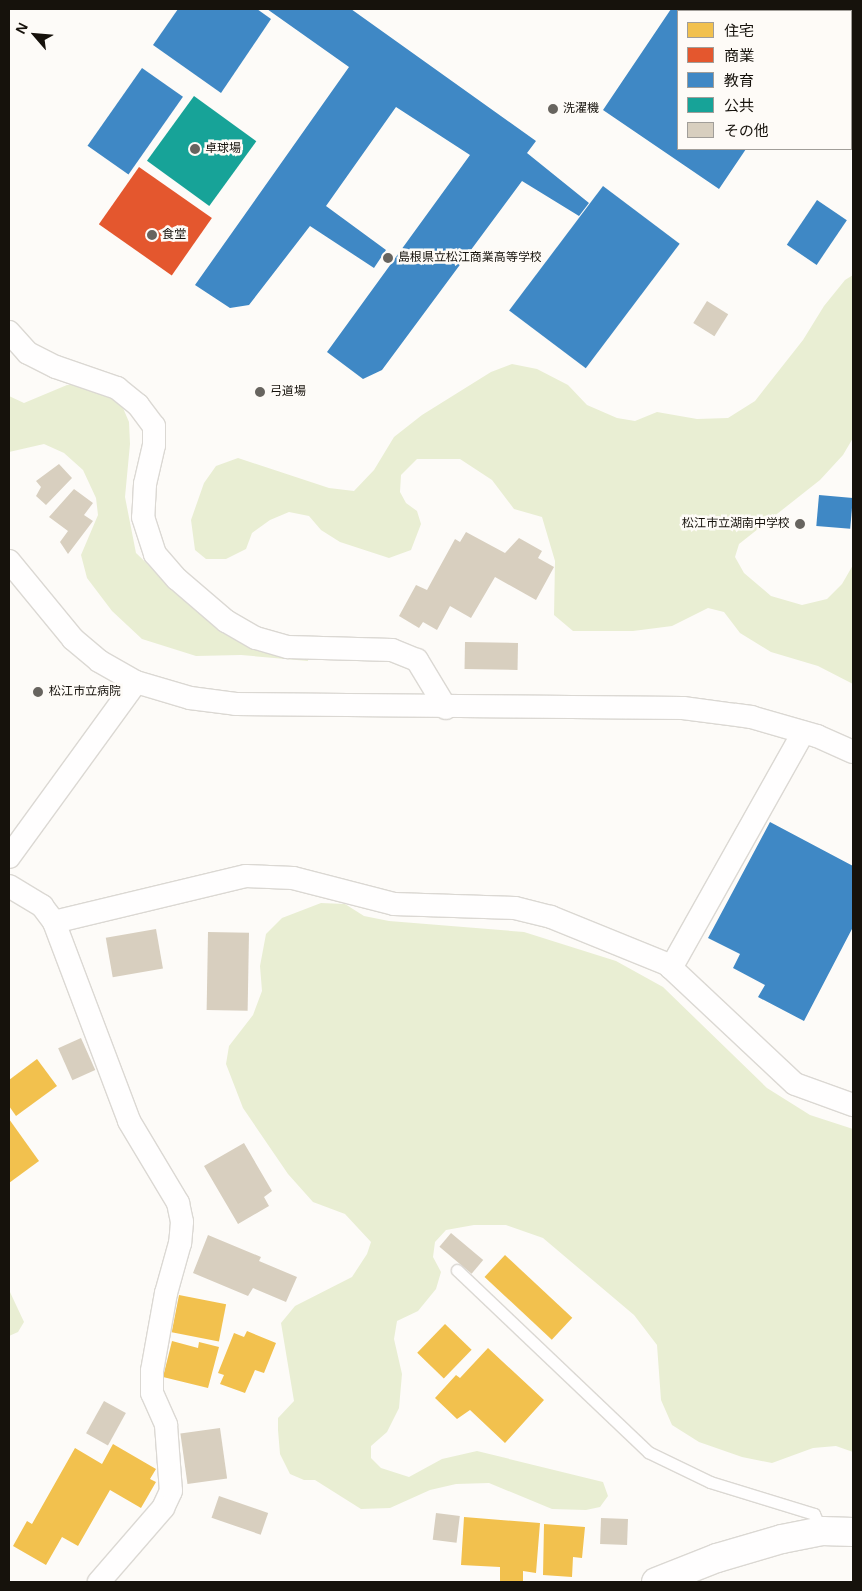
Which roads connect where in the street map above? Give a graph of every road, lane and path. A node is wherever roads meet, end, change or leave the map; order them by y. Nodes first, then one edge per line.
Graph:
1 (9, 332) edge
2 (9, 561) edge
3 (136, 682) junction
4 (446, 708) junction
5 (803, 733) junction
6 (853, 752) edge
7 (9, 858) edge
8 (9, 886) edge
9 (54, 922) junction
10 (671, 968) junction
11 (853, 1105) edge
12 (457, 1270) dead end
13 (822, 1531) junction
14 (853, 1532) edge
15 (99, 1582) edge
16 (656, 1582) edge

1 - 4 street
2 - 3 street
3 - 4 street
3 - 7 street
4 - 5 street
5 - 6 street
5 - 10 street
8 - 9 street
9 - 10 street
9 - 15 street
10 - 11 street
12 - 13 lane
13 - 14 street
13 - 16 street

